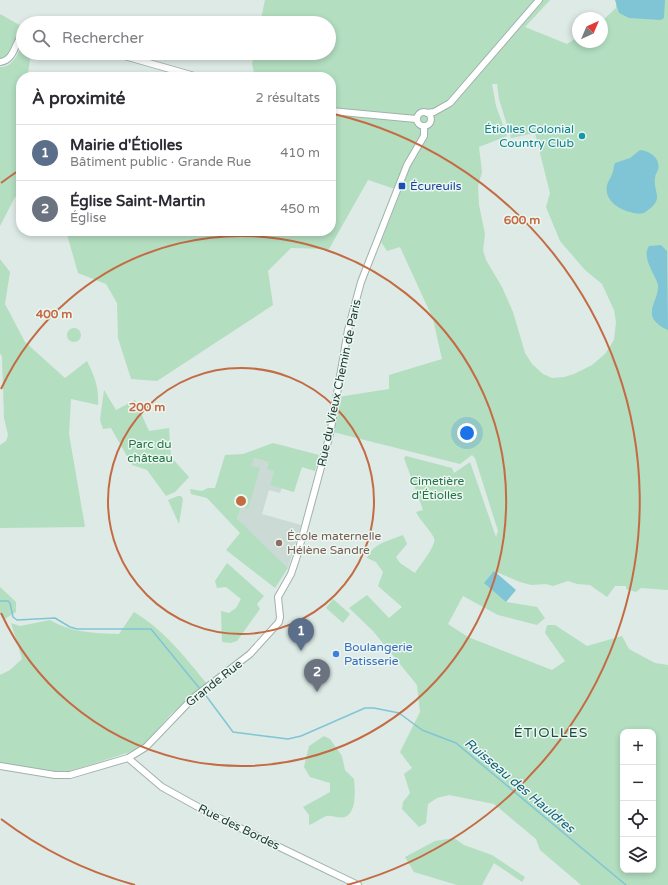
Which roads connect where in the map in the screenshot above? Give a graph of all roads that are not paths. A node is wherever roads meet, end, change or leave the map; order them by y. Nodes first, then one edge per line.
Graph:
1 (539, 0) edge
2 (16, 47) edge
3 (138, 60) edge
4 (0, 62) edge
5 (180, 72) edge
6 (336, 111) edge
7 (427, 113) junction
8 (416, 119) junction
9 (424, 127) junction
10 (278, 597) joint
11 (128, 758) junction
12 (0, 766) edge
13 (358, 885) edge

1 - 7 street
2 - 4 street
3 - 5 street
6 - 8 street
7 - 8 street
7 - 9 street
8 - 9 street
9 - 10 street, Rue du Vieux Chemin de Paris
10 - 11 street, Grande Rue
11 - 12 street, Grande Rue
11 - 13 street, Rue des Bordes

